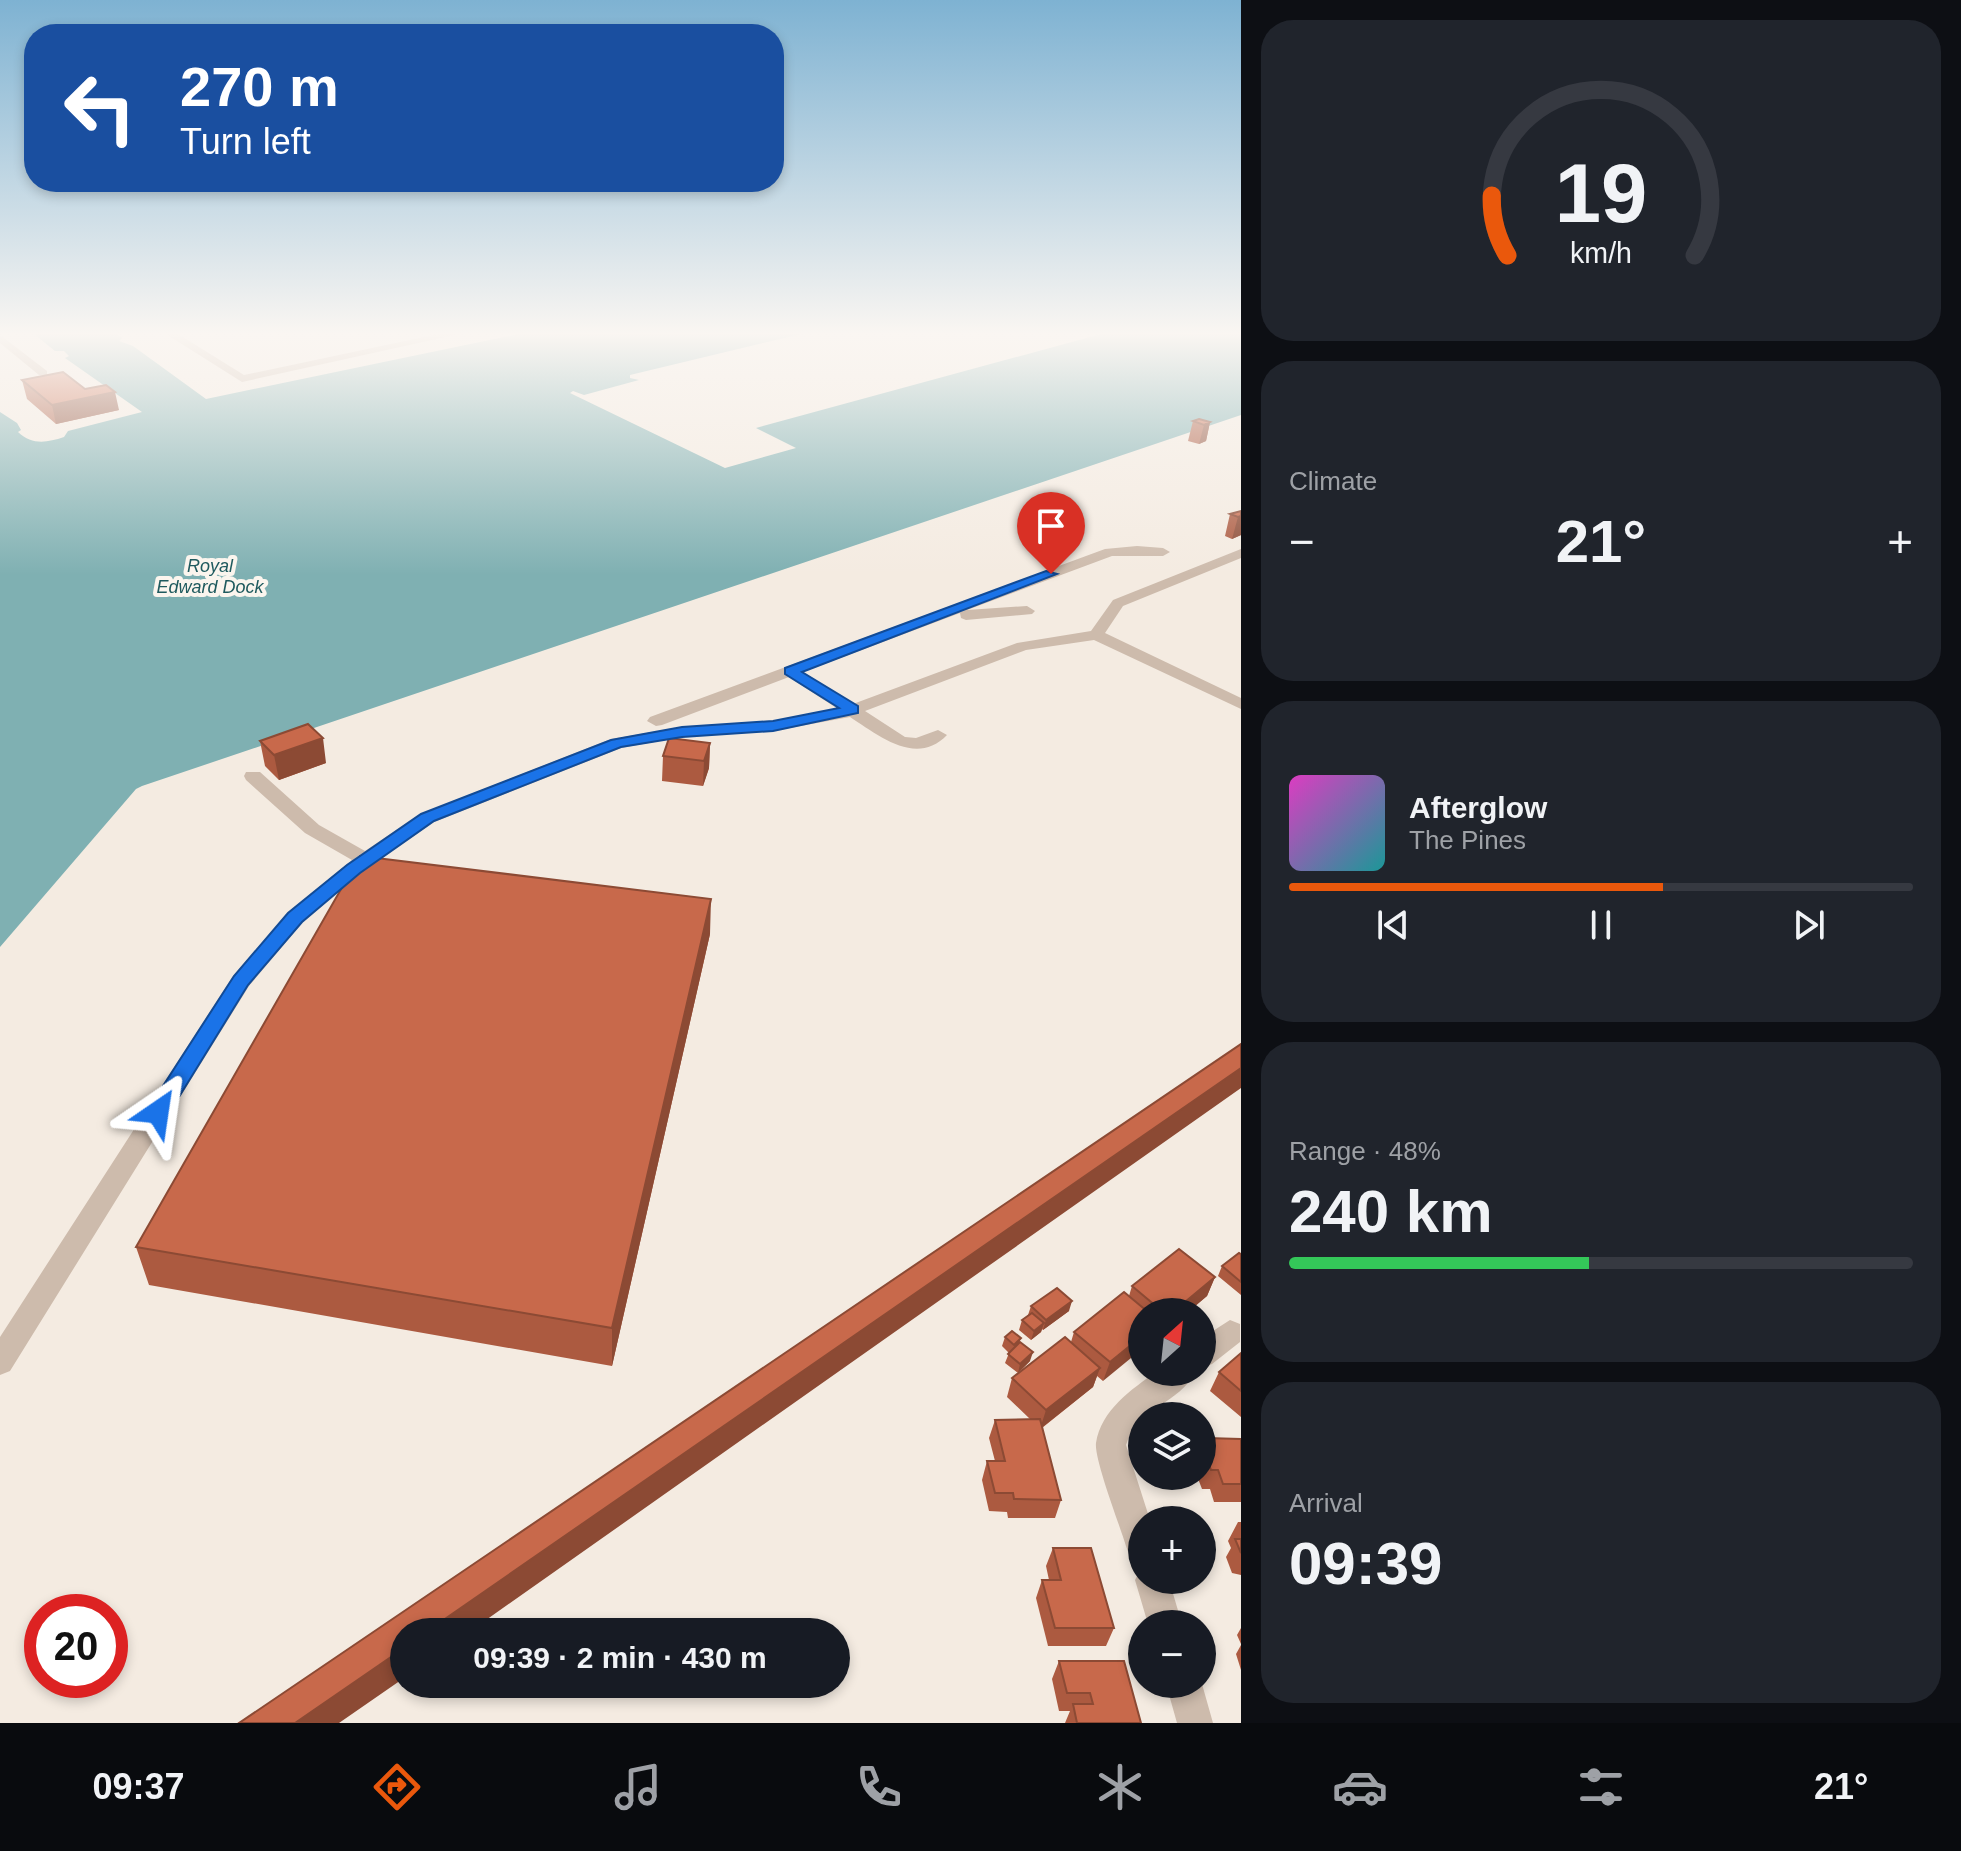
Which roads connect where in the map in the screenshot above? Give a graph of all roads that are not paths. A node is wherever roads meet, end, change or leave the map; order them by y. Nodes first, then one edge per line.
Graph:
1 (1163, 552) dead end
2 (1241, 553) edge
3 (1027, 611) dead end
4 (926, 620) junction
5 (1096, 635) junction
6 (790, 671) junction
7 (1241, 704) edge
8 (853, 710) junction
9 (656, 721) dead end
10 (938, 735) dead end
11 (253, 776) dead end
12 (366, 860) junction
13 (1230, 1333) dead end
14 (1216, 1344) edge
15 (0, 1362) edge
16 (1162, 1386) edge
17 (1131, 1506) edge
18 (1188, 1698) edge
19 (1195, 1723) edge

1 - 4 street
2 - 5 street
3 - 4 street
4 - 6 street
5 - 7 street
5 - 8 street
6 - 8 street
6 - 9 street
8 - 10 street
8 - 12 street
11 - 12 street
12 - 15 street
13 - 14 street
16 - 17 street
18 - 19 street

